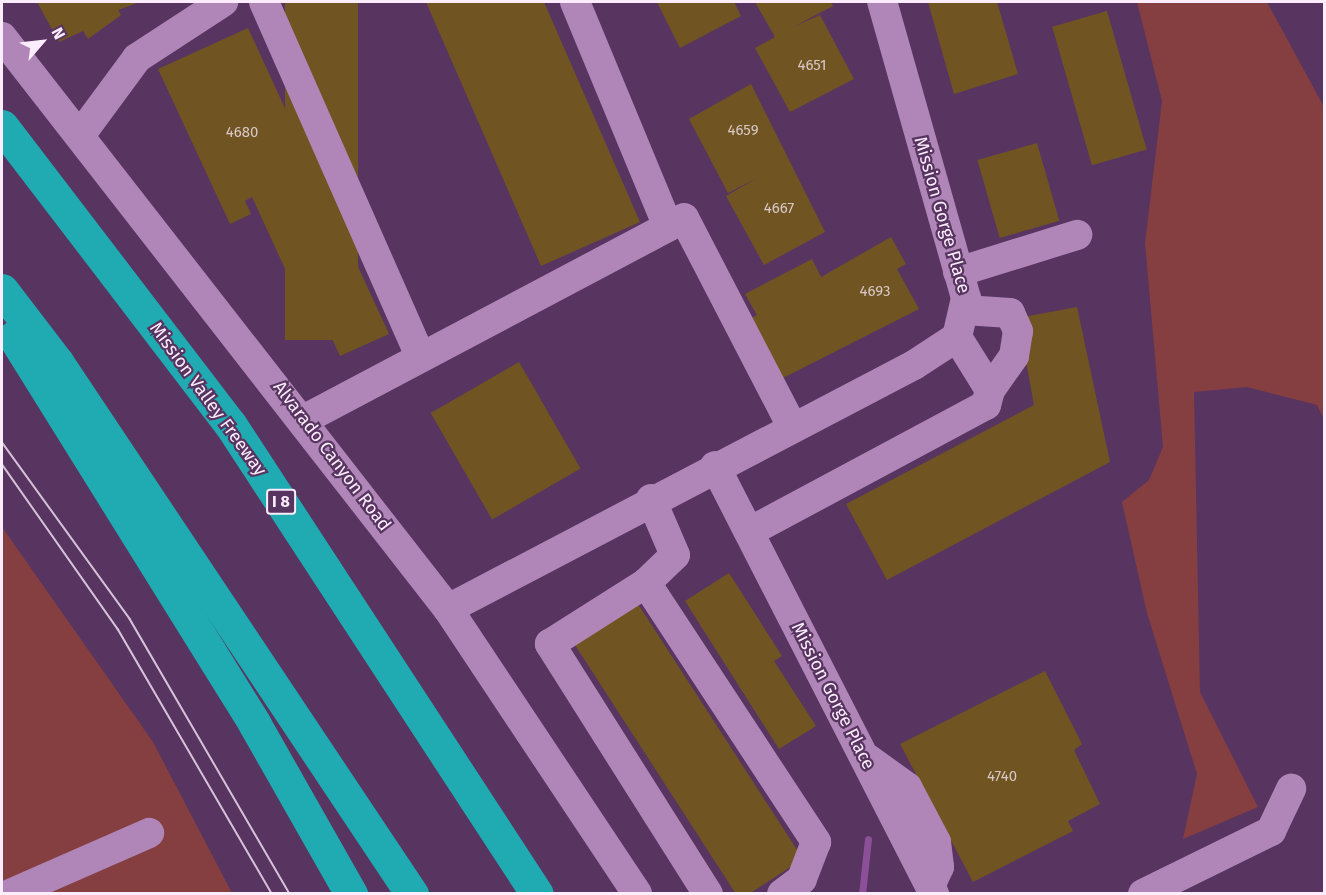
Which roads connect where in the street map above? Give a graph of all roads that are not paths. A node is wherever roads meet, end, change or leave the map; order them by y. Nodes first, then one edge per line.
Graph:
1 (223, 2) edge
2 (264, 2) edge
3 (575, 2) edge
4 (882, 2) edge
5 (2, 37) edge
6 (2, 126) edge
7 (81, 134) junction
8 (668, 226) junction
9 (1077, 235) dead end
10 (958, 272) junction
11 (2, 290) edge
12 (2, 318) edge
13 (961, 323) junction
14 (420, 356) junction
15 (990, 390) junction
16 (305, 419) junction
17 (792, 426) junction
18 (715, 466) junction
19 (651, 499) junction
20 (749, 532) junction
21 (646, 583) junction
22 (448, 609) junction
23 (1291, 789) dead end
24 (149, 833) dead end
25 (932, 890) edge
26 (10, 894) edge
27 (351, 894) edge
28 (412, 894) edge
29 (537, 894) edge
30 (637, 894) edge
31 (708, 894) edge
32 (782, 894) edge
33 (1143, 894) edge

1 - 7 street
2 - 14 street
3 - 8 street
4 - 10 street, Mission Gorge Place
5 - 7 street, Alvarado Canyon Road
6 - 29 highway, Mission Valley Freeway / I 8
7 - 16 street, Alvarado Canyon Road
8 - 14 street
8 - 17 street
9 - 10 street
10 - 13 street, Mission Gorge Place
11 - 28 highway
12 - 27 highway
13 - 15 street
13 - 15 street
13 - 17 street
14 - 16 street
15 - 20 street
16 - 22 street, Alvarado Canyon Road
17 - 18 street
18 - 19 street
18 - 20 street, Mission Gorge Place
19 - 21 street
19 - 22 street
20 - 25 street, Mission Gorge Place
21 - 31 street
21 - 32 street
22 - 30 street, Alvarado Canyon Road
23 - 33 street
24 - 26 street

